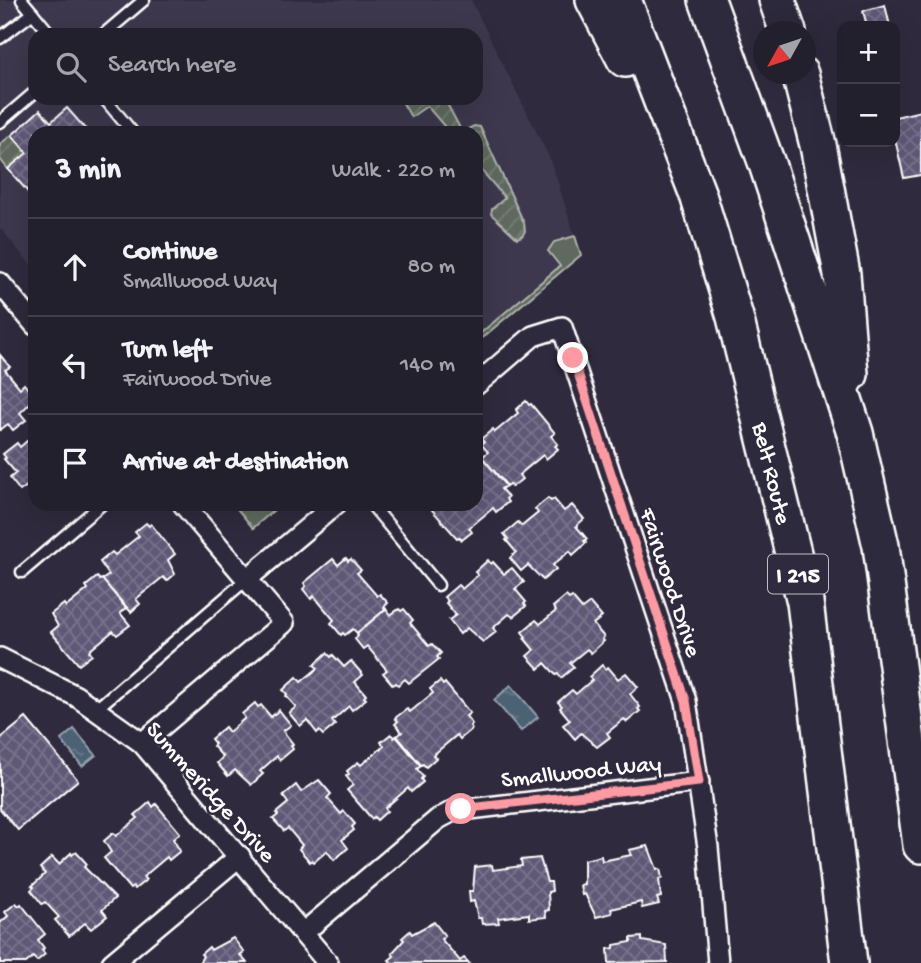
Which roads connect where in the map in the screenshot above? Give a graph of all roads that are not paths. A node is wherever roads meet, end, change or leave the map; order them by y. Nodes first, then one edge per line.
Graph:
1 (22, 0) edge
2 (144, 0) edge
3 (594, 0) edge
4 (623, 0) edge
5 (707, 0) edge
6 (777, 0) edge
7 (33, 13) junction
8 (784, 21) edge
9 (45, 28) edge
10 (111, 28) edge
11 (0, 38) edge
12 (803, 84) edge
13 (28, 98) edge
14 (110, 105) edge
15 (0, 121) edge
16 (127, 126) edge
17 (698, 195) junction
18 (0, 283) edge
19 (28, 317) edge
20 (483, 379) edge
21 (855, 433) junction
22 (94, 511) edge
23 (189, 511) edge
24 (328, 511) edge
25 (378, 511) edge
26 (22, 572) dead end
27 (247, 579) junction
28 (439, 585) dead end
29 (0, 658) edge
30 (96, 709) junction
31 (142, 743) junction
32 (699, 782) junction
33 (921, 845) edge
34 (240, 856) junction
35 (303, 933) junction
36 (112, 963) edge
37 (328, 963) edge
38 (718, 963) edge
39 (849, 963) edge

1 - 7 lane
2 - 10 lane
3 - 17 highway
4 - 17 highway, Belt Route / I 215
5 - 21 highway
6 - 8 highway
7 - 9 lane
7 - 11 lane
12 - 21 highway
13 - 15 lane
14 - 16 lane
17 - 39 highway, Belt Route / I 215
18 - 19 street
20 - 32 street, Fairwood Drive
21 - 33 highway
22 - 26 lane
23 - 27 street
24 - 27 street
25 - 28 lane
27 - 30 lane
27 - 31 street
29 - 30 street, Summeridge Drive
30 - 31 street, Summeridge Drive
31 - 34 street, Summeridge Drive
32 - 35 street, Smallwood Way
32 - 38 street, Fairwood Drive
34 - 35 street, Summeridge Drive
34 - 36 street
35 - 37 street, Summeridge Drive

